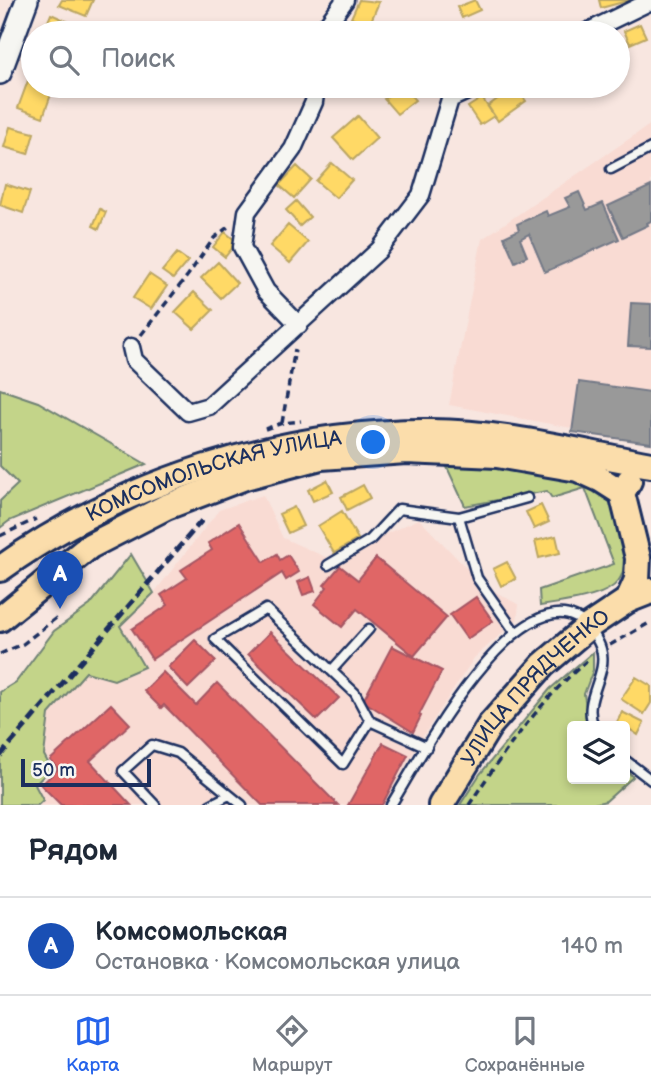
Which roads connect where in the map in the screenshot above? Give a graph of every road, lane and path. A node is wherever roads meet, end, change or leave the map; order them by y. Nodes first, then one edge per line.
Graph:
1 (27, 0) edge
2 (345, 0) edge
3 (651, 1) edge
4 (330, 21) edge
5 (610, 21) edge
6 (0, 73) edge
7 (314, 98) edge
8 (452, 98) edge
9 (651, 148) edge
10 (611, 169) dead end
11 (247, 212) junction
12 (299, 325) junction
13 (131, 347) joint
14 (282, 423) dead end
15 (649, 464) edge
16 (622, 493) junction
17 (527, 498) dead end
18 (459, 517) junction
19 (328, 565) dead end
20 (645, 566) edge
21 (0, 569) edge
22 (651, 591) edge
23 (628, 600) junction
24 (55, 618) dead end
25 (0, 619) edge
26 (651, 622) edge
27 (589, 626) junction
28 (369, 629) dead end
29 (514, 632) junction
30 (601, 649) junction
31 (0, 654) edge
32 (332, 670) junction
33 (370, 721) junction
34 (591, 721) edge
35 (427, 747) junction
36 (630, 764) edge
37 (651, 780) edge
38 (229, 795) junction
39 (155, 805) edge
40 (209, 805) edge
41 (242, 805) edge
42 (391, 805) edge
43 (441, 805) edge
44 (469, 805) edge

1 - 6 main road
2 - 4 street
3 - 5 street
7 - 11 street
8 - 12 street
9 - 10 lane
11 - 12 street
11 - 13 path
12 - 13 street
12 - 14 path
15 - 16 main road
15 - 21 main road, КОМСОМОЛЬСКАЯ УЛИЦА
16 - 20 main road
16 - 25 main road, КОМСОМОЛЬСКАЯ УЛИЦА
17 - 18 lane
18 - 19 lane
18 - 29 lane
20 - 23 main road
22 - 23 main road, УЛИЦА ПРЯДЧЕНКО
23 - 27 main road, УЛИЦА ПРЯДЧЕНКО
24 - 31 path
26 - 30 path
27 - 29 lane
27 - 30 lane
27 - 43 main road, УЛИЦА ПРЯДЧЕНКО
28 - 32 lane
29 - 35 lane
30 - 34 lane
30 - 44 path
32 - 33 lane
32 - 33 lane
33 - 35 lane
35 - 42 lane
36 - 37 lane
38 - 39 lane
38 - 40 lane
38 - 41 lane

